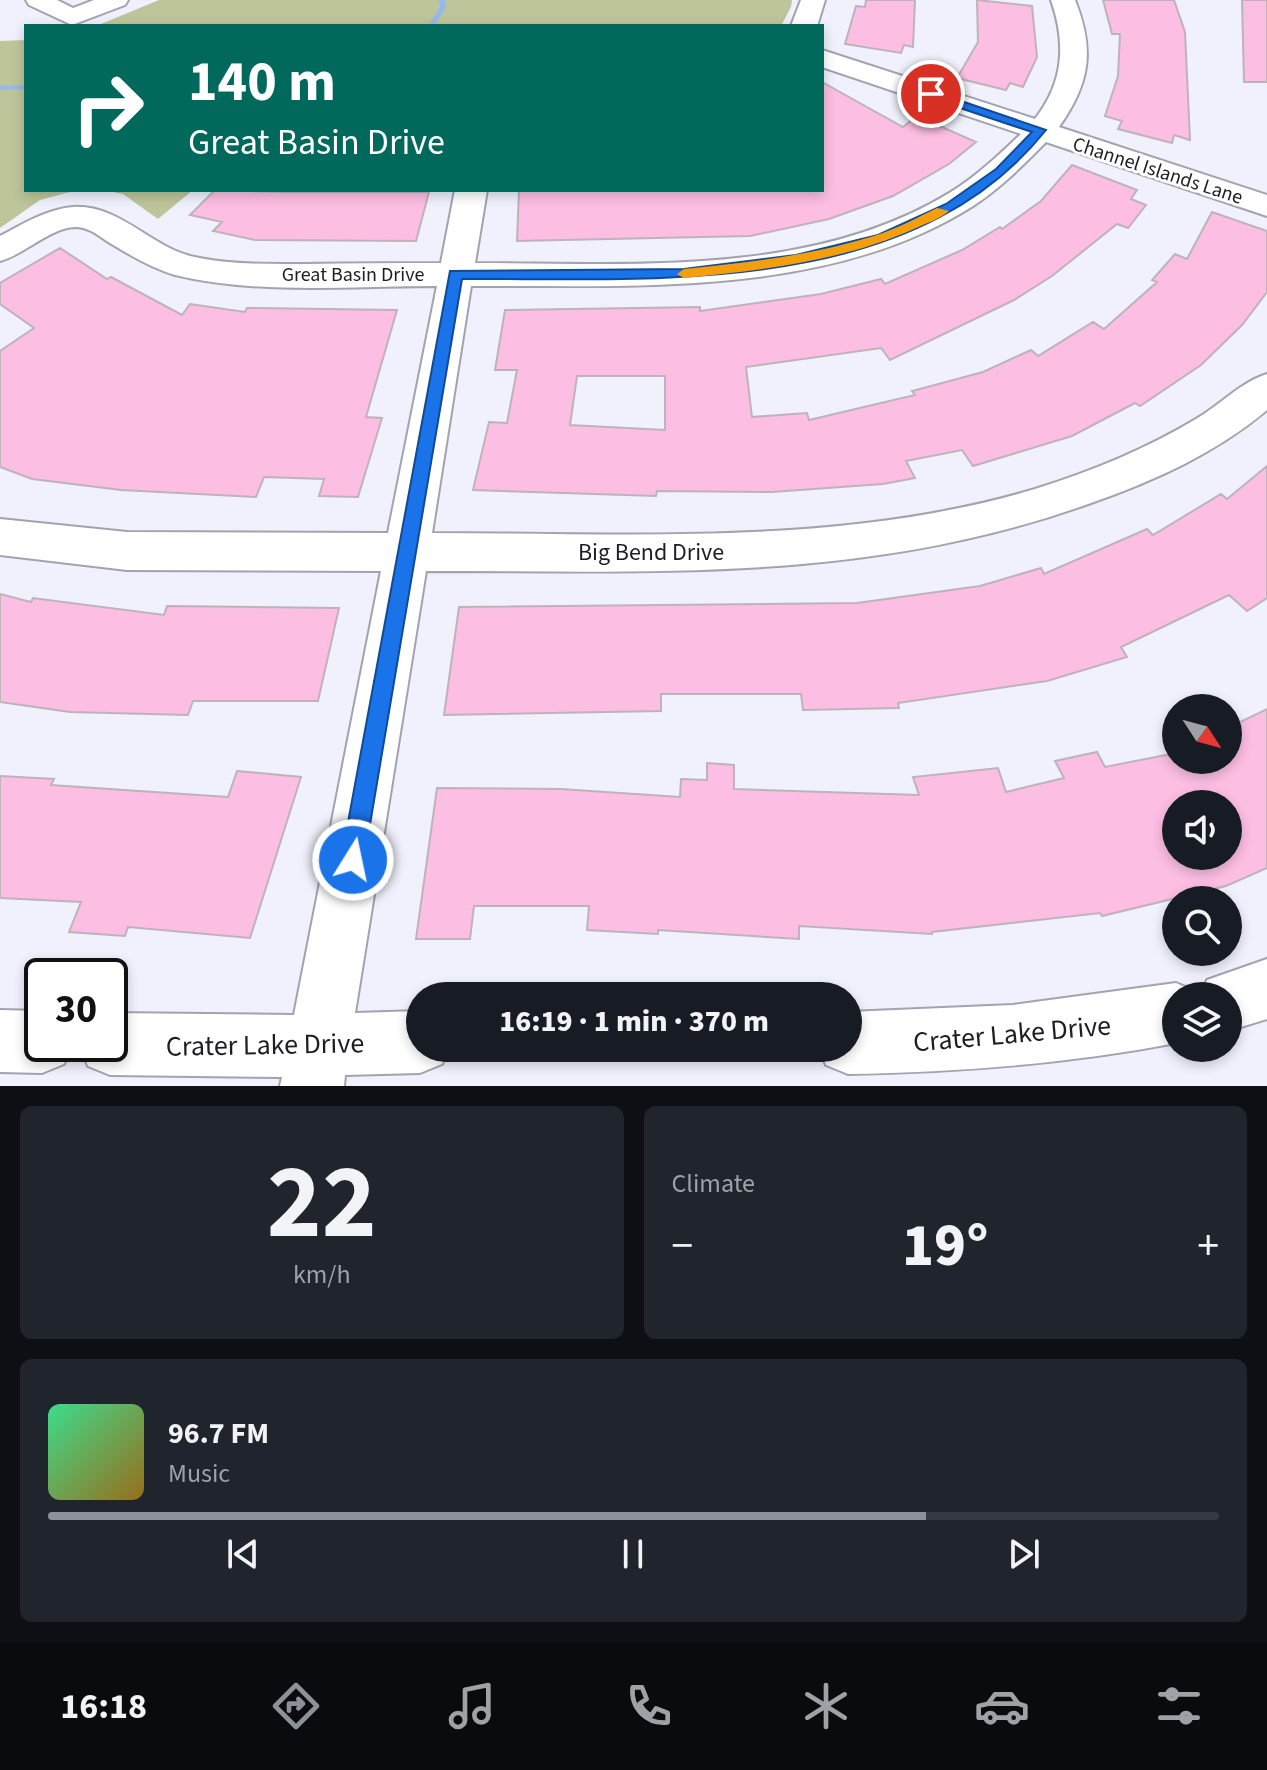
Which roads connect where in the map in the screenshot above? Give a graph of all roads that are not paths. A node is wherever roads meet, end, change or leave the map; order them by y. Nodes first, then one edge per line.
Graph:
1 (38, 0) edge
2 (116, 0) edge
3 (813, 0) edge
4 (1063, 0) edge
5 (805, 24) edge
6 (824, 59) edge
7 (1040, 130) junction
8 (471, 192) edge
9 (1267, 206) edge
10 (0, 250) edge
11 (455, 274) junction
12 (1267, 388) edge
13 (0, 537) edge
14 (408, 552) junction
15 (1267, 989) edge
16 (1242, 997) edge
17 (1162, 1016) edge
18 (0, 1041) edge
19 (24, 1042) edge
20 (862, 1043) edge
21 (128, 1044) edge
22 (406, 1045) edge
23 (316, 1065) edge

1 - 2 street
3 - 5 street
4 - 7 street, Great Basin Drive
6 - 7 street, Channel Islands Lane
7 - 9 street, Channel Islands Lane
7 - 11 street, Great Basin Drive
8 - 11 street
10 - 11 street, Great Basin Drive
11 - 14 street
12 - 14 street, Big Bend Drive
13 - 14 street, Big Bend Drive
14 - 23 street
15 - 16 street
17 - 20 street, Crater Lake Drive
18 - 19 street
21 - 23 street, Crater Lake Drive
22 - 23 street, Crater Lake Drive

